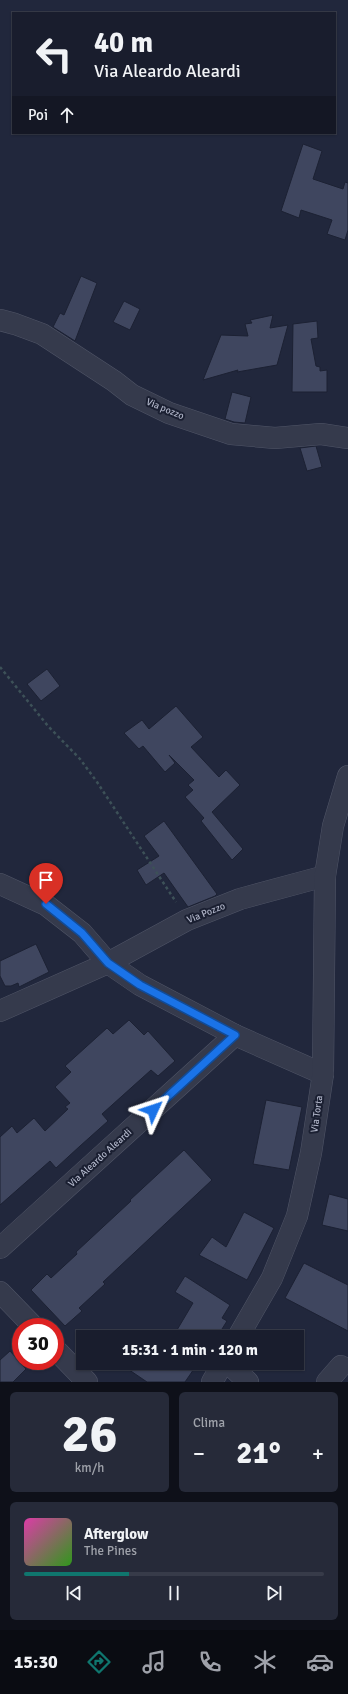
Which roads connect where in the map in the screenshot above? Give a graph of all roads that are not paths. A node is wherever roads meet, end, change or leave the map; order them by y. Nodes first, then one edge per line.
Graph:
1 (0, 320) edge
2 (348, 438) edge
3 (348, 776) edge
4 (325, 876) junction
5 (0, 884) edge
6 (108, 963) junction
7 (0, 1011) edge
8 (235, 1035) junction
9 (323, 1074) junction
10 (0, 1248) edge
11 (0, 1292) edge
12 (25, 1318) edge
13 (242, 1330) edge
14 (64, 1358) edge
15 (341, 1366) dead end
16 (219, 1370) edge
17 (235, 1370) edge
18 (87, 1382) edge
19 (212, 1382) edge
20 (248, 1382) edge
21 (327, 1382) edge

1 - 2 street, Via pozzo
3 - 4 street
4 - 6 street, Via Pozzo
4 - 9 street, Via Torta
5 - 6 street
6 - 7 street, Via Pozzo
6 - 8 street
8 - 9 street
8 - 10 street, Via Aleardo Aleardi
9 - 13 street, Via Torta
11 - 12 street
14 - 18 street
15 - 21 street
16 - 19 street
17 - 20 street

